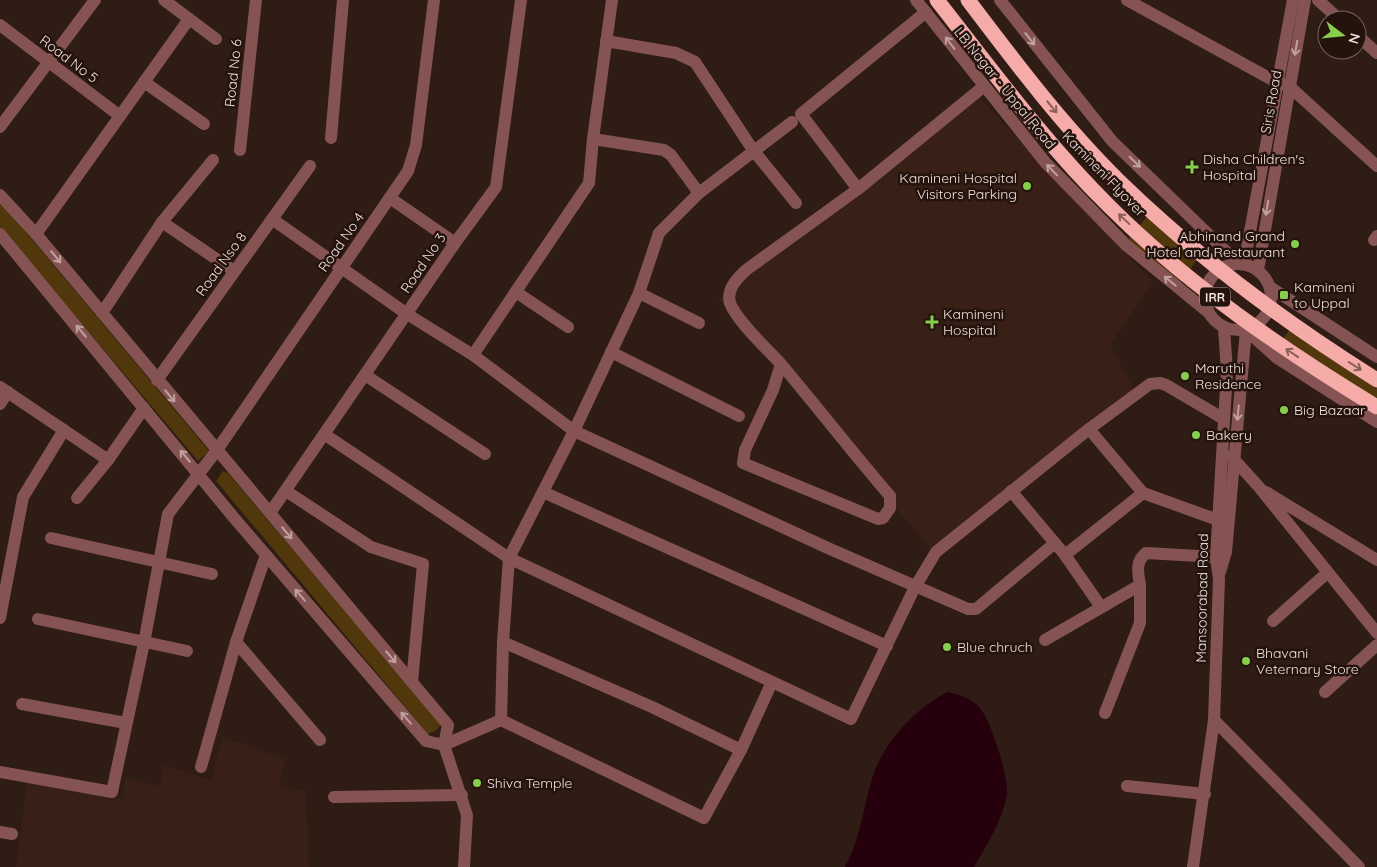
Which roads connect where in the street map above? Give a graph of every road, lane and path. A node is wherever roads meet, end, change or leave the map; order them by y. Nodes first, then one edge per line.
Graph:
1 (95, 0) edge
2 (256, 0) edge
3 (343, 0) edge
4 (434, 0) edge
5 (521, 0) edge
6 (612, 0) edge
7 (916, 0) edge
8 (937, 0) edge
9 (968, 0) edge
10 (1000, 0) edge
11 (1127, 0) edge
12 (1293, 0) edge
13 (1305, 0) edge
14 (1318, 0) edge
15 (168, 1) edge
16 (1329, 10) edge
17 (926, 12) junction
18 (189, 18) junction
19 (0, 24) edge
20 (216, 39) dead end
21 (606, 41) junction
22 (1367, 44) edge
23 (1377, 52) edge
24 (48, 62) junction
25 (144, 82) junction
26 (1284, 85) junction
27 (983, 87) junction
28 (120, 116) junction
29 (792, 122) dead end
30 (204, 124) dead end
31 (0, 127) edge
32 (331, 138) dead end
33 (592, 139) junction
34 (240, 150) dead end
35 (753, 150) junction
36 (213, 160) dead end
37 (310, 166) dead end
38 (1377, 166) edge
39 (858, 189) junction
40 (698, 193) junction
41 (0, 195) edge
42 (390, 198) junction
43 (796, 203) dead end
44 (272, 219) junction
45 (162, 222) junction
46 (0, 234) edge
47 (36, 234) junction
48 (455, 243) junction
49 (1241, 263) junction
50 (340, 269) junction
51 (1258, 270) junction
52 (234, 271) junction
53 (1270, 287) junction
54 (516, 292) junction
55 (639, 293) junction
56 (1208, 312) junction
57 (102, 313) junction
58 (407, 314) junction
59 (699, 323) dead end
60 (568, 328) dead end
61 (1224, 328) junction
62 (1246, 330) junction
63 (611, 352) junction
64 (473, 356) junction
65 (1377, 357) edge
66 (781, 364) junction
67 (365, 375) junction
68 (157, 380) junction
69 (1377, 380) edge
70 (4, 390) edge
71 (0, 404) edge
72 (144, 408) junction
73 (1377, 408) edge
74 (739, 416) dead end
75 (1224, 420) junction
76 (1377, 422) edge
77 (1089, 429) junction
78 (64, 430) junction
79 (574, 431) junction
80 (324, 434) junction
81 (217, 450) junction
82 (485, 454) dead end
83 (1228, 456) junction
84 (108, 460) junction
85 (198, 472) junction
86 (1226, 482) junction
87 (1259, 487) junction
88 (286, 490) junction
89 (1011, 491) junction
90 (543, 492) junction
91 (1143, 493) junction
92 (77, 498) dead end
93 (270, 512) junction
94 (1218, 520) junction
95 (51, 538) dead end
96 (1055, 543) junction
97 (266, 555) junction
98 (1066, 556) junction
99 (1216, 557) junction
100 (509, 558) junction
101 (1377, 560) edge
102 (159, 562) junction
103 (1327, 573) junction
104 (212, 574) dead end
105 (1218, 579) junction
106 (1140, 585) junction
107 (915, 586) junction
108 (1100, 607) junction
109 (0, 618) edge
110 (38, 619) dead end
111 (1274, 621) dead end
112 (1377, 633) edge
113 (1045, 640) dead end
114 (236, 642) junction
115 (503, 642) junction
116 (144, 643) junction
117 (1377, 644) edge
118 (887, 646) junction
119 (187, 651) dead end
120 (412, 682) junction
121 (772, 682) junction
122 (1325, 692) dead end
123 (22, 704) dead end
124 (1105, 713) dead end
125 (501, 720) junction
126 (1214, 720) junction
127 (126, 723) junction
128 (320, 740) dead end
129 (444, 745) junction
130 (742, 750) junction
131 (201, 767) dead end
132 (0, 772) edge
133 (1127, 786) dead end
134 (1205, 794) junction
135 (462, 795) junction
136 (334, 797) dead end
137 (1196, 865) edge
138 (464, 867) edge
139 (1359, 867) edge

1 - 24 street
2 - 34 street, Road No 6
3 - 32 street
4 - 42 street, Road No 4
5 - 48 street, Road No 3
6 - 21 street
7 - 17 street, LB Nagar - Uppal Road
73 -> 8 highway, Kamineni Flyover / IRR
9 -> 69 highway, Kamineni Flyover / IRR
10 -> 49 street
11 - 26 street
12 - 26 street, Siris Road
13 -> 26 street, Siris Road
14 - 16 street
15 - 18 street
27 -> 17 street, LB Nagar - Uppal Road
17 - 39 street
18 - 20 street
18 - 25 street
19 - 24 street, Road No 5
21 - 33 street
21 - 35 street
22 - 23 street
24 - 28 street, Road No 5
24 - 31 street
25 - 28 street
25 - 30 street
26 - 38 street
26 - 49 street, Siris Road
26 -> 51 street, Siris Road
27 - 39 street
56 -> 27 street, LB Nagar - Uppal Road
28 - 47 street
29 - 35 street
33 - 40 street
33 - 54 street
35 - 40 street
35 - 43 street
36 - 45 street
37 - 44 street, Road Nso 8
39 - 66 street
40 - 55 street
41 - 47 street
42 - 48 street
42 - 50 street, Road No 4
44 - 50 street
44 - 52 street, Road Nso 8
45 - 52 street
45 - 57 street
72 -> 46 street
47 -> 57 street
48 - 58 street, Road No 3
49 - 51 street
49 - 56 street
50 - 58 street
50 - 81 street, Road No 4
51 - 53 street
52 - 68 street, Road Nso 8
53 - 62 street
53 - 65 street
54 - 60 street
54 - 64 street
55 - 59 street
55 - 63 street
56 - 61 street
57 - 68 street
58 - 64 street
58 - 67 street, Road No 3
61 - 62 street
61 - 75 street
62 - 76 street
62 -> 83 street
63 - 74 street
63 - 79 street
64 - 79 street
66 - 66 street
67 - 80 street, Road No 3
67 - 82 street
68 -> 81 street
70 - 71 street
70 - 78 street
72 - 84 street
85 -> 72 street
75 - 77 street
75 - 83 street
77 - 89 street
77 - 91 street
78 - 84 street
78 - 109 street
79 - 90 street
79 - 107 street
80 - 88 street, Road No 3
80 - 100 street
81 - 85 street, Road No 4
81 - 93 street
83 - 86 street
83 - 87 street
84 - 92 street
85 - 97 street
85 - 102 street, Road No 4
86 - 94 street, Mansoorabad Road
86 - 105 street
87 - 101 street
87 - 103 street
88 - 93 street, Road No 3
88 - 120 street
89 - 96 street
89 - 107 street
90 - 100 street
90 - 118 street
91 - 94 street
91 - 98 street
93 -> 120 street
94 - 99 street, Mansoorabad Road
95 - 102 street
96 - 98 street
96 - 107 street
97 - 114 street
129 -> 97 street
98 - 108 street
99 - 105 street, Mansoorabad Road
99 - 106 street
100 - 115 street
100 - 121 street
102 - 104 street
102 - 116 street, Road No 4
103 - 111 street
103 - 112 street
105 - 126 street, Mansoorabad Road
106 - 108 street
106 - 124 street
107 - 118 street
108 - 113 street
110 - 116 street
114 - 128 street
114 - 131 street
115 - 125 street
115 - 130 street
116 - 119 street
116 - 127 street, Road No 4
117 - 122 street
118 - 121 street
120 - 129 street
121 - 130 street
123 - 127 street
125 - 129 street
125 - 130 street
126 - 134 street, Mansoorabad Road
126 - 139 street
127 - 132 street, Road No 4
129 - 135 street
133 - 134 street
134 - 137 street, Mansoorabad Road
135 - 136 street
135 - 138 street

